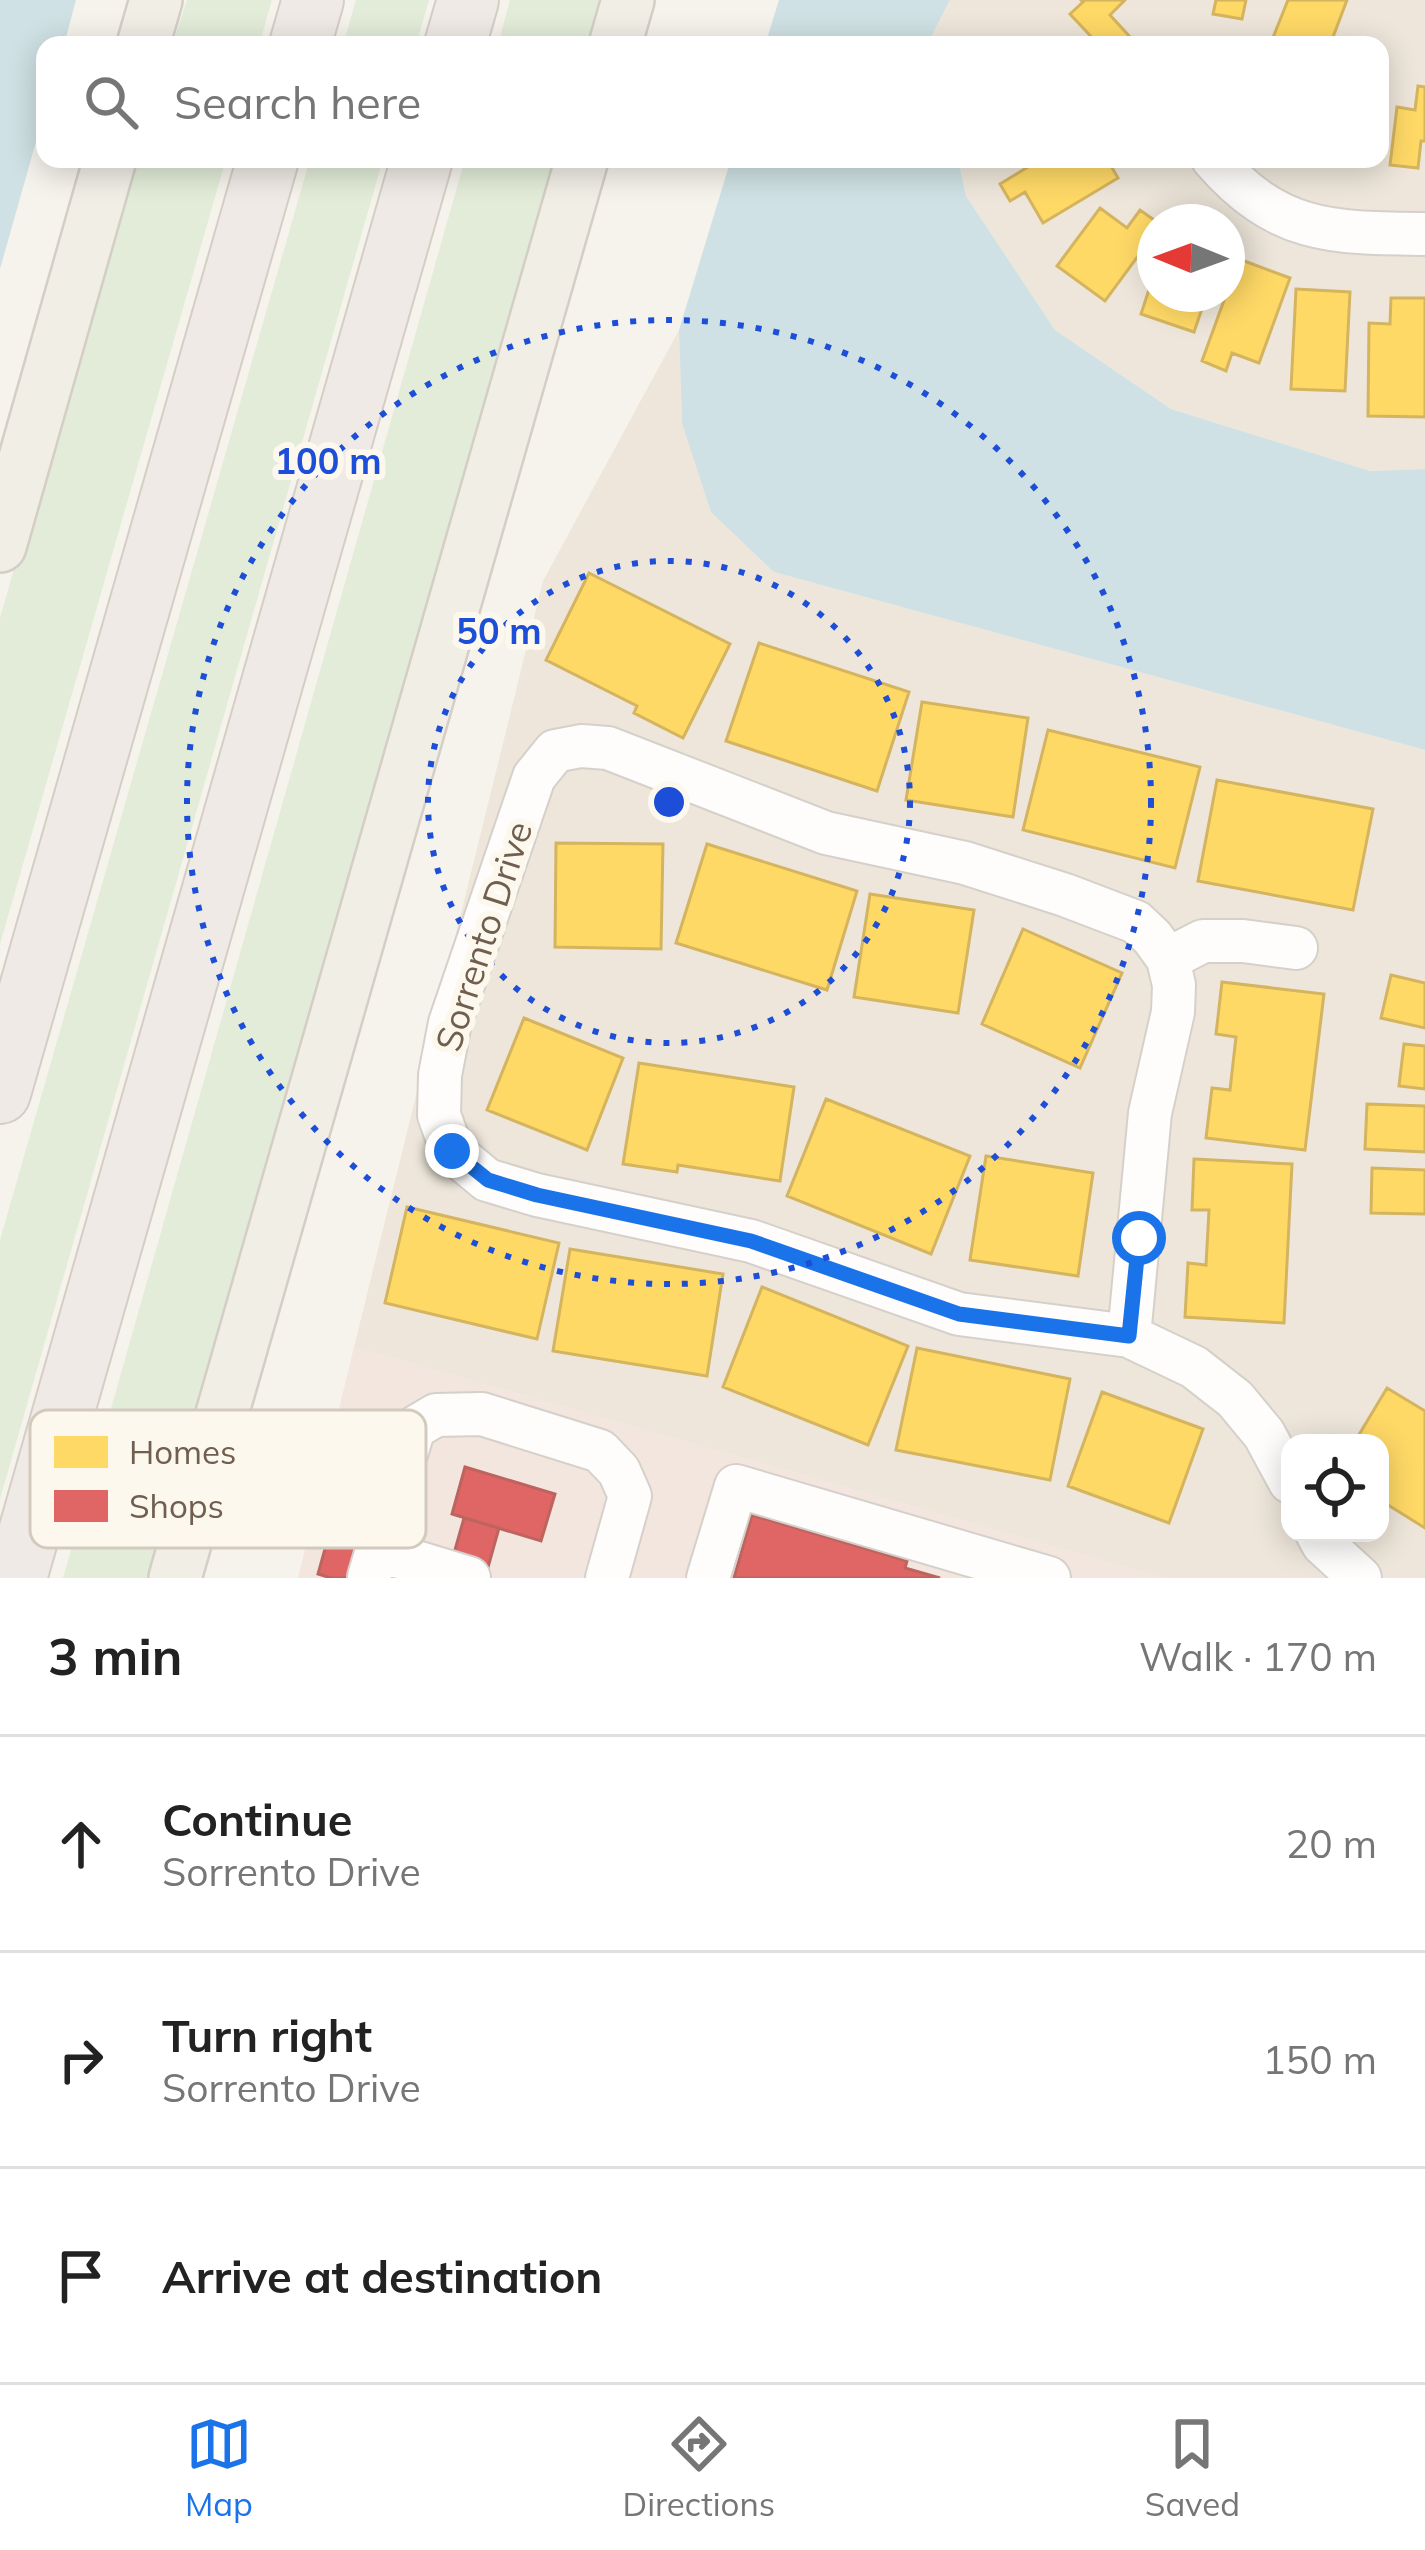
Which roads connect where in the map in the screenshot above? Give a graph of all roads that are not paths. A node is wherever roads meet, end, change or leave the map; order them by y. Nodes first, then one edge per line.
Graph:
1 (156, 0) edge
2 (313, 0) edge
3 (468, 0) edge
4 (628, 0) edge
5 (146, 36) edge
6 (303, 36) edge
7 (458, 36) edge
8 (618, 36) edge
9 (107, 168) edge
10 (265, 168) edge
11 (419, 168) edge
12 (580, 168) edge
13 (1220, 168) edge
14 (1425, 234) edge
15 (0, 546) edge
16 (1296, 947) dead end
17 (1168, 959) junction
18 (0, 1093) edge
19 (1129, 1336) junction
20 (233, 1382) junction
21 (64, 1410) edge
22 (225, 1410) edge
23 (233, 1410) edge
24 (426, 1421) edge
25 (1281, 1465) edge
26 (30, 1529) edge
27 (1322, 1542) edge
28 (185, 1548) edge
29 (217, 1548) edge
30 (373, 1564) edge
31 (16, 1578) edge
32 (176, 1578) edge
33 (209, 1578) edge
34 (469, 1578) edge
35 (607, 1578) edge
36 (708, 1578) edge
37 (1048, 1578) edge
38 (1360, 1578) edge

1 - 5 main road
2 - 6 highway
3 - 7 highway
4 - 8 main road
9 - 15 main road
10 - 18 highway
11 - 21 highway
12 - 20 main road
13 - 14 street
16 - 17 street
17 - 19 street
17 - 19 street, Sorrento Drive
19 - 25 street, Sorrento Drive
20 - 22 main road
20 - 23 main road
24 - 35 street
26 - 31 highway
27 - 38 street
28 - 32 main road
29 - 33 main road
30 - 34 street
36 - 37 street

